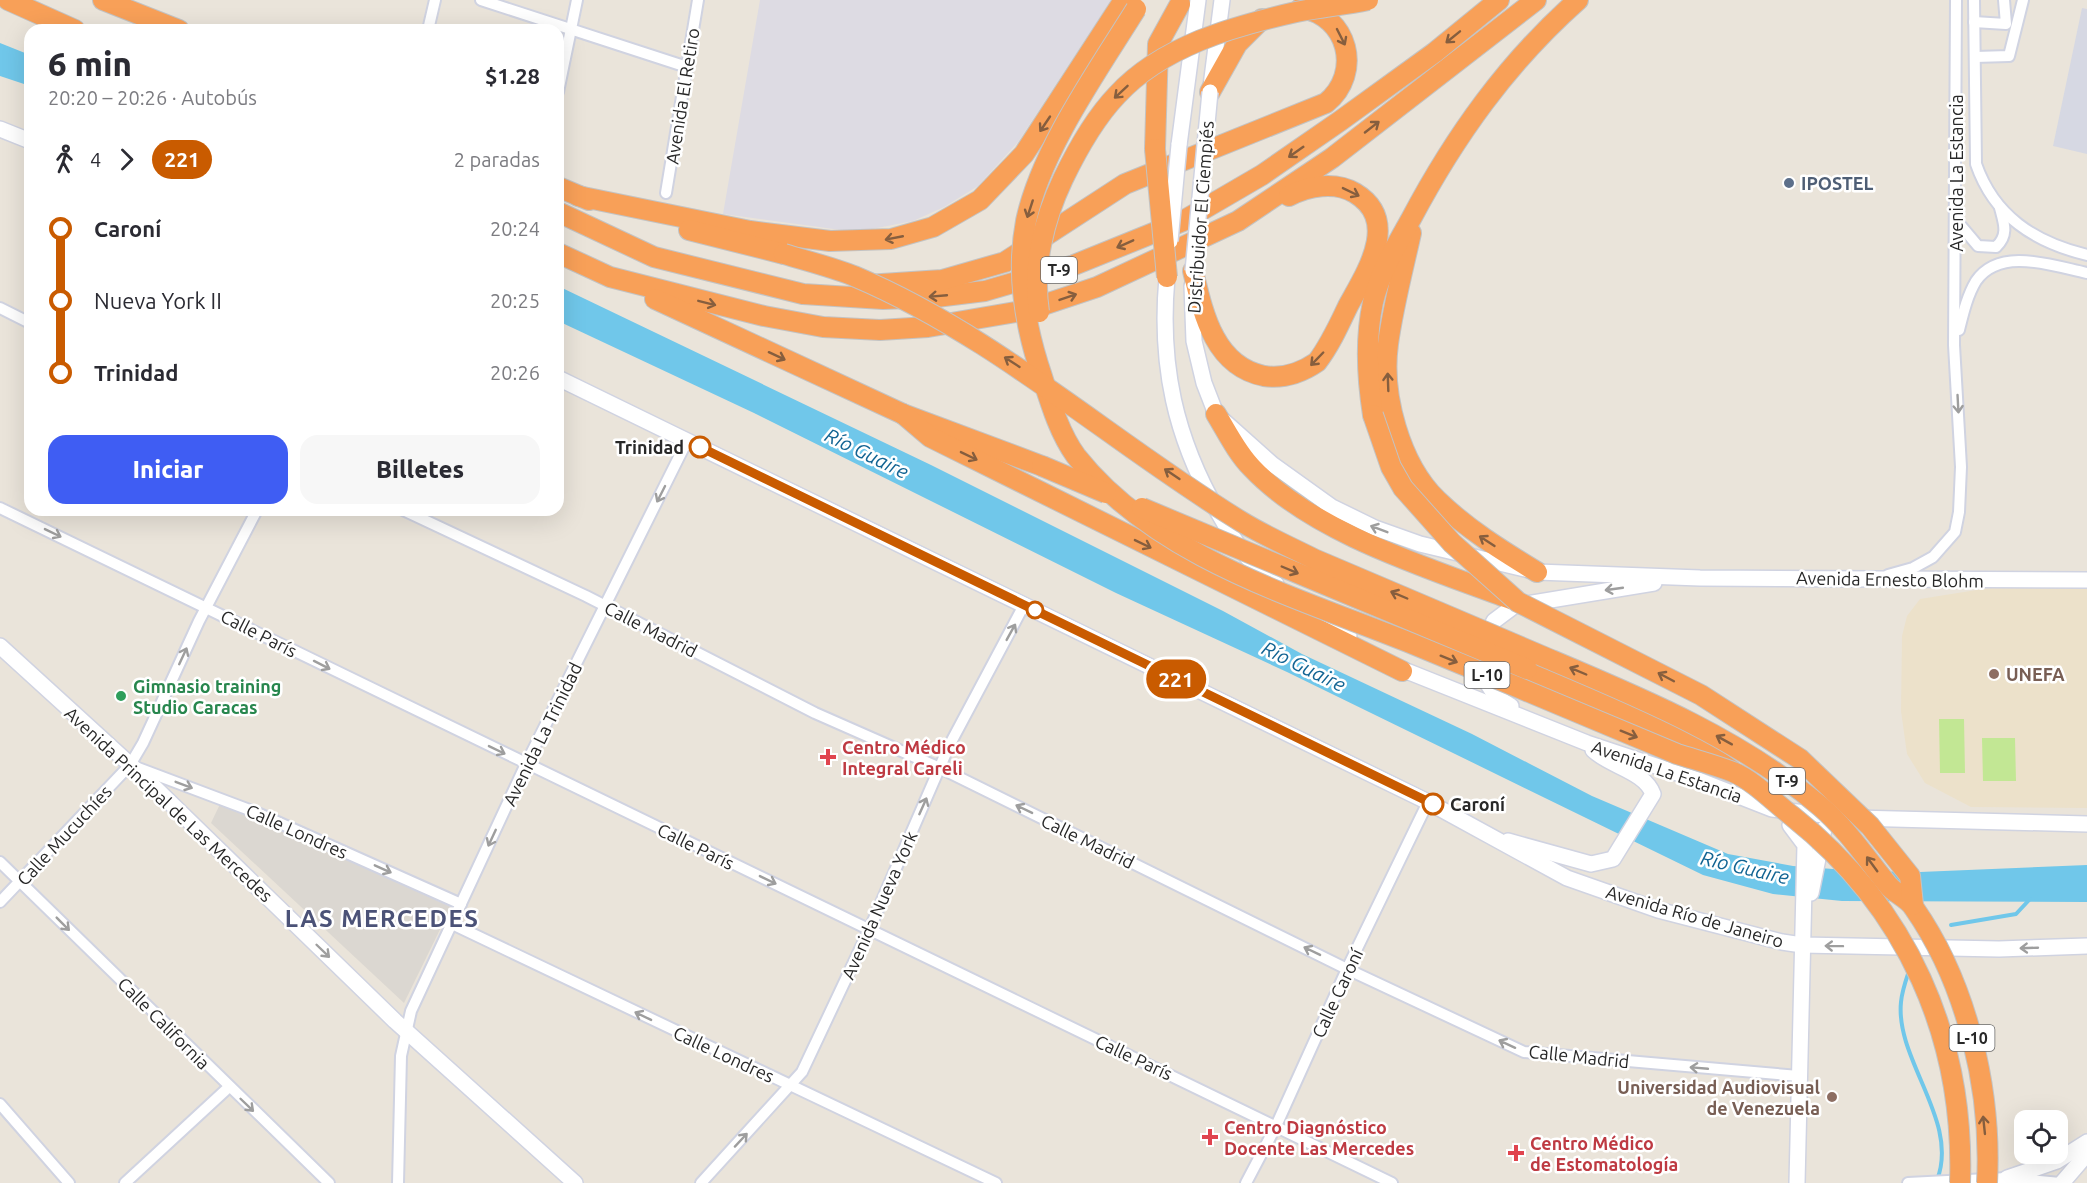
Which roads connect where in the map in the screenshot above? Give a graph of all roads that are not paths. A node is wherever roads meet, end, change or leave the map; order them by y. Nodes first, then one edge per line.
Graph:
1 (8, 0) edge
2 (96, 0) edge
3 (103, 0) edge
4 (435, 0) edge
5 (481, 0) edge
6 (577, 0) edge
7 (698, 0) edge
8 (1124, 0) edge
9 (1140, 0) edge
10 (1222, 0) edge
11 (1368, 0) edge
12 (1499, 0) edge
13 (1536, 0) edge
14 (1578, 0) edge
15 (1956, 0) edge
16 (1974, 0) edge
17 (2004, 0) edge
18 (2023, 0) edge
19 (1189, 2) edge
20 (1974, 22) junction
21 (62, 24) edge
22 (146, 24) edge
23 (164, 24) edge
24 (429, 24) edge
25 (553, 24) edge
26 (564, 28) edge
27 (571, 30) junction
28 (1975, 57) junction
29 (564, 63) edge
30 (687, 67) junction
31 (1210, 92) junction
32 (0, 129) edge
33 (24, 139) edge
34 (564, 190) edge
35 (666, 193) dead end
36 (1417, 207) junction
37 (2000, 208) junction
38 (564, 216) edge
39 (1956, 220) junction
40 (1238, 221) junction
41 (598, 230) junction
42 (785, 245) junction
43 (2087, 255) edge
44 (564, 256) edge
45 (1193, 271) junction
46 (2087, 273) edge
47 (610, 277) junction
48 (1167, 277) junction
49 (0, 308) edge
50 (24, 320) edge
51 (1954, 345) junction
52 (564, 381) edge
53 (903, 414) junction
54 (1216, 414) junction
55 (687, 441) junction
56 (1075, 453) junction
57 (0, 508) edge
58 (254, 516) edge
59 (416, 516) edge
60 (1537, 572) junction
61 (1692, 577) junction
62 (1874, 578) junction
63 (2087, 580) edge
64 (1518, 602) junction
65 (603, 605) junction
66 (1024, 605) junction
67 (207, 607) junction
68 (0, 646) edge
69 (1402, 671) junction
70 (1560, 732) junction
71 (1587, 743) junction
72 (526, 764) junction
73 (130, 765) junction
74 (940, 768) junction
75 (1736, 773) junction
76 (1428, 802) junction
77 (1772, 809) junction
78 (1852, 818) junction
79 (2087, 824) edge
80 (1500, 839) junction
81 (1812, 846) junction
82 (0, 862) edge
83 (21, 883) junction
84 (0, 902) edge
85 (461, 904) junction
86 (1913, 905) junction
87 (452, 924) junction
88 (870, 928) junction
89 (1802, 945) junction
90 (2087, 946) edge
91 (1347, 969) junction
92 (405, 1030) junction
93 (1799, 1076) junction
94 (791, 1084) junction
95 (228, 1087) junction
96 (0, 1104) edge
97 (1276, 1126) junction
98 (2087, 1142) edge
99 (2087, 1155) edge
100 (1997, 1181) edge
101 (69, 1183) edge
102 (125, 1183) edge
103 (329, 1183) edge
104 (398, 1183) edge
105 (575, 1183) edge
106 (701, 1183) edge
107 (996, 1183) edge
108 (1246, 1183) edge
109 (1392, 1183) edge
110 (1797, 1183) edge
111 (1908, 1183) edge
112 (1960, 1183) edge
113 (2061, 1183) edge

1 - 21 highway
2 - 22 highway
3 - 23 highway
4 - 24 street
5 - 25 street
6 - 27 street
7 - 30 street, Avenida El Retiro
8 -> 42 highway
9 -> 56 highway, bridge
10 - 31 street, Distribuidor El Ciempiés
11 -> 56 highway, bridge
12 -> 41 highway, T-9
40 -> 13 highway, T-9
14 - 36 highway
15 - 39 street, Avenida La Estancia
16 - 20 street, Avenida La Estancia
17 - 20 street
18 - 28 street
19 - 48 street, Distribuidor El Ciempiés, bridge
19 - 48 highway, bridge
20 - 28 street, Avenida La Estancia
26 - 27 street
27 - 29 street
27 - 30 street
28 - 37 street, Avenida La Estancia
30 - 35 street, Avenida El Retiro
31 -> 41 highway
31 - 45 street, Distribuidor El Ciempiés, bridge
32 - 33 street
34 - 42 highway
60 -> 36 highway
36 - 64 highway, bridge
37 - 39 street
37 - 43 street, Avenida La Estancia
38 - 41 highway, T-9
39 - 51 street, Avenida La Estancia
40 -> 45 highway
47 -> 40 highway, T-9
86 -> 42 highway, T-9, bridge
44 - 47 highway, T-9
45 - 54 street, Distribuidor El Ciempiés
46 - 51 street, Avenida La Estancia
47 -> 53 highway
48 - 69 street, Distribuidor El Ciempiés
49 - 50 street
51 -> 62 street, Avenida La Estancia
52 - 55 street, Avenida Río de Janeiro
53 -> 69 highway
53 -> 75 highway, L-10, bridge
60 -> 54 street, Distribuidor El Ciempiés
54 - 64 highway
55 -> 65 street, Avenida La Trinidad
55 - 66 street, Avenida Río de Janeiro
56 -> 75 highway, L-10, bridge
57 -> 67 street, Calle París
58 - 67 street, Calle Mucuchíes
59 - 65 street, Calle Madrid
60 - 61 street, Distribuidor El Ciempiés
61 - 62 street, Avenida Ernesto Blohm
61 -> 70 street
62 - 63 street, Avenida Ernesto Blohm
86 -> 64 highway, bridge
65 - 72 street, Avenida La Trinidad
65 - 74 street, Calle Madrid
74 -> 66 street, Avenida Nueva York
66 - 76 street, Avenida Río de Janeiro
67 -> 72 street, Calle París
73 -> 67 street, Calle Mucuchíes
68 - 73 street, Avenida Principal de Las Mercedes
69 - 70 street, Avenida La Estancia
70 - 71 street, Avenida La Estancia
71 - 77 street, Avenida La Estancia
71 - 80 street
72 -> 85 street, Avenida La Trinidad
72 -> 88 street, Calle París
73 - 83 street, Calle Mucuchíes
73 -> 85 street, Calle Londres
73 -> 92 street, Avenida Principal de Las Mercedes
88 -> 74 street, Avenida Nueva York
91 -> 74 street, Calle Madrid
75 - 112 highway, L-10, bridge
76 - 80 street, Avenida Río de Janeiro
76 - 91 street, Calle Caroní
77 - 78 street, Avenida La Estancia
77 - 81 street
78 - 79 street, Avenida La Estancia
78 - 81 street
80 - 89 street, Avenida Río de Janeiro
81 - 89 street
81 - 89 street
82 - 83 street, Calle California
83 - 84 street, Calle Mucuchíes
83 -> 95 street, Calle California
85 - 87 street, Avenida La Trinidad
100 -> 86 highway, L-10, bridge
87 - 92 street, Avenida La Trinidad
94 -> 87 street, Calle Londres
88 - 94 street, Avenida Nueva York
88 - 97 street, Calle París
90 -> 89 street, Avenida Río de Janeiro
89 - 93 street
93 -> 91 street, Calle Madrid
91 - 97 street, Calle Caroní
92 - 104 street, Avenida La Trinidad
92 - 105 street, Avenida Principal de Las Mercedes
93 - 110 street
106 -> 94 street, Avenida Nueva York
94 - 107 street, Calle Londres
95 - 102 street
95 -> 103 street, Calle California
96 - 101 street
97 - 108 street, Calle Caroní
97 - 109 street, Calle París
98 - 100 street
99 - 113 street
100 - 111 street, bridge
100 - 113 street

